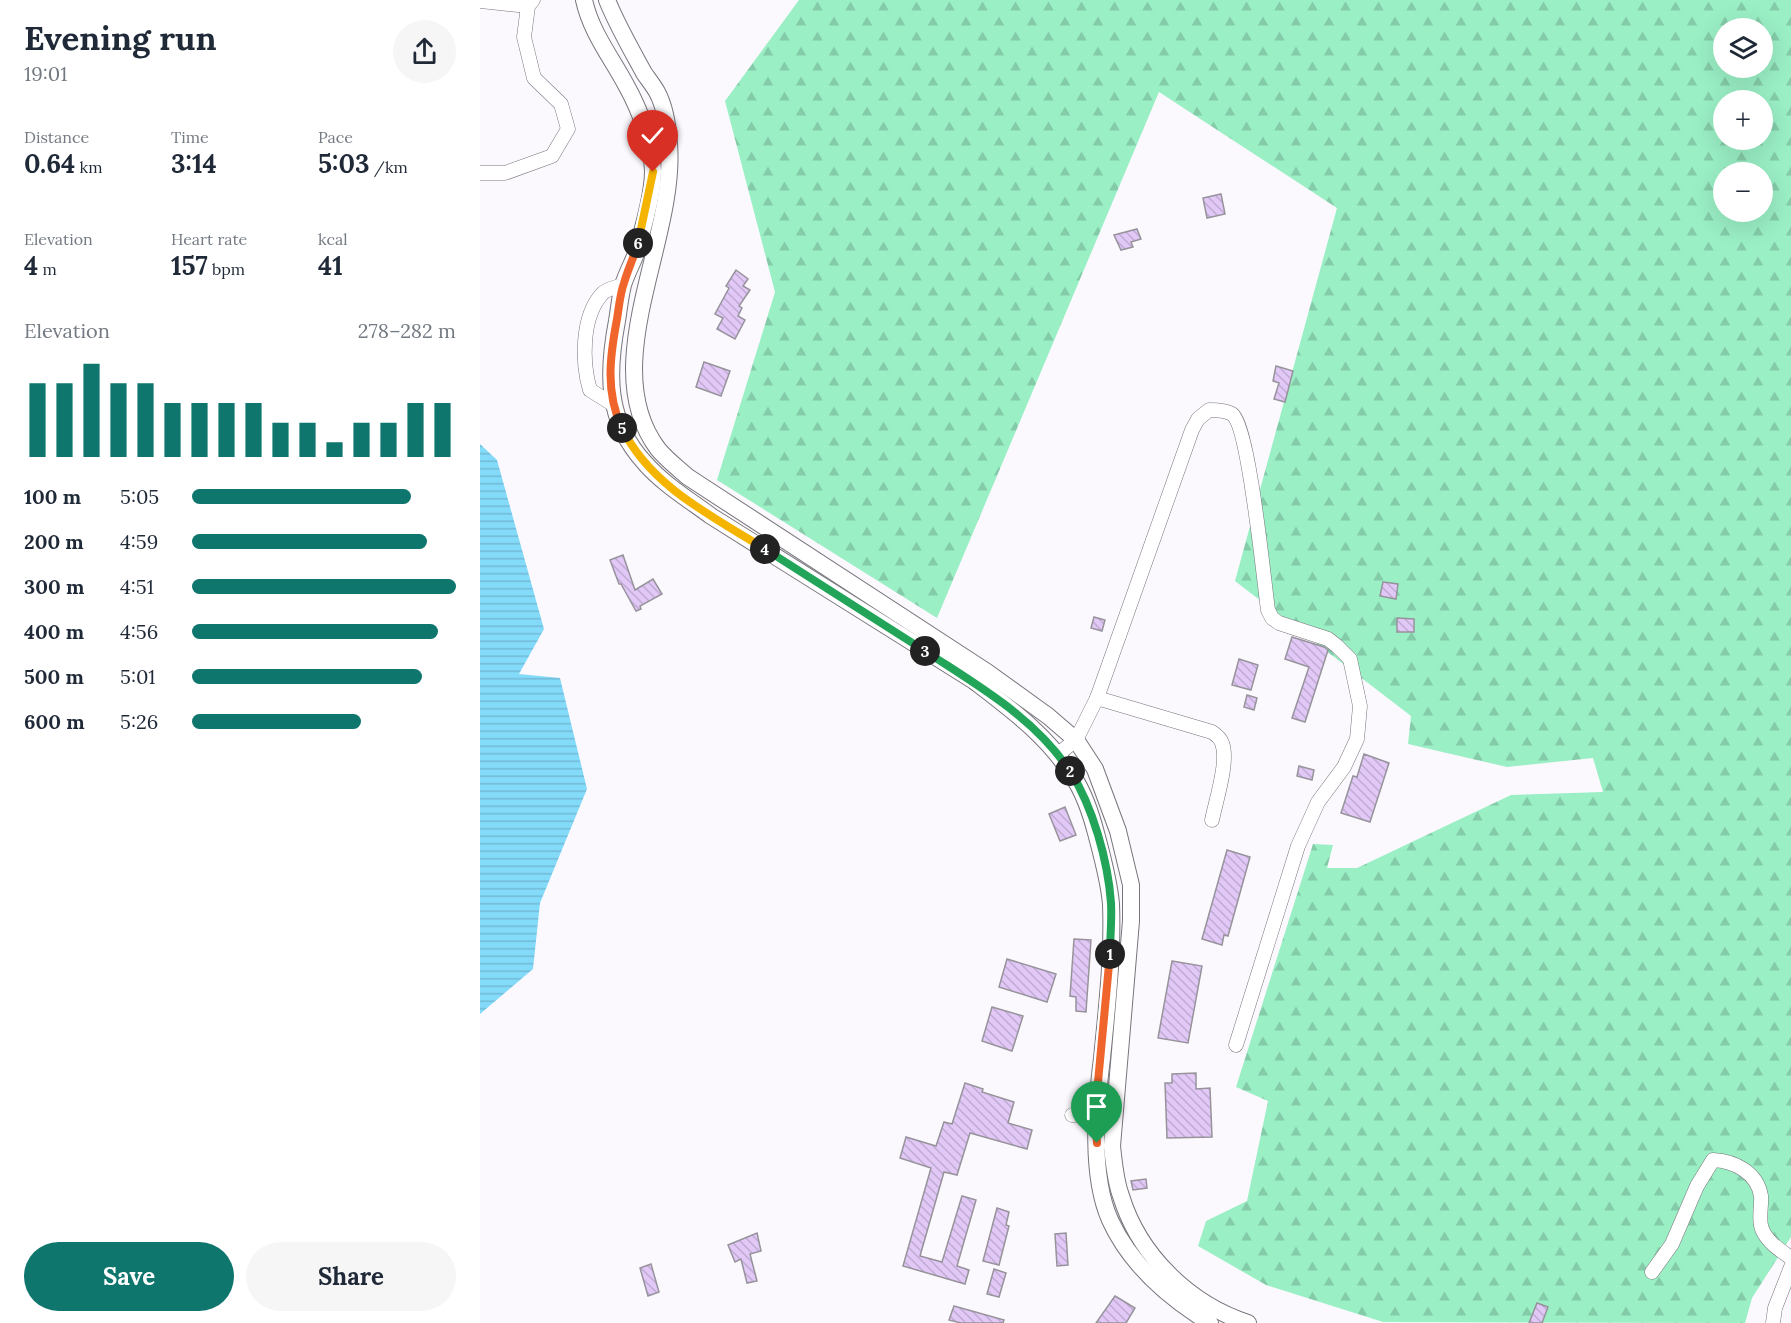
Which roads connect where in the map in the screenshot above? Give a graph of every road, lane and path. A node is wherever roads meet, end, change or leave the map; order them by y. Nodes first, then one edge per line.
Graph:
1 (584, 0) edge
2 (607, 0) edge
3 (480, 1) edge
4 (531, 3) edge
5 (480, 173) edge
6 (623, 285) junction
7 (614, 405) junction
8 (1096, 698) junction
9 (1076, 740) junction
10 (1058, 754) junction
11 (1212, 820) dead end
12 (1236, 1045) dead end
13 (1095, 1114) junction
14 (1072, 1115) dead end
15 (1115, 1116) junction
16 (1791, 1258) edge
17 (1791, 1267) edge
18 (1652, 1272) dead end
19 (1210, 1323) edge
20 (1248, 1323) edge
21 (1773, 1323) edge

1 - 6 main road
2 - 9 main road
3 - 4 street
4 - 5 street
6 - 7 main road
6 - 7 street
7 - 10 main road
8 - 9 street
8 - 11 street
8 - 12 street
9 - 10 street
9 - 15 main road
10 - 13 main road
13 - 14 street
13 - 15 main road
13 - 19 main road
15 - 20 main road
16 - 18 street
17 - 21 street

